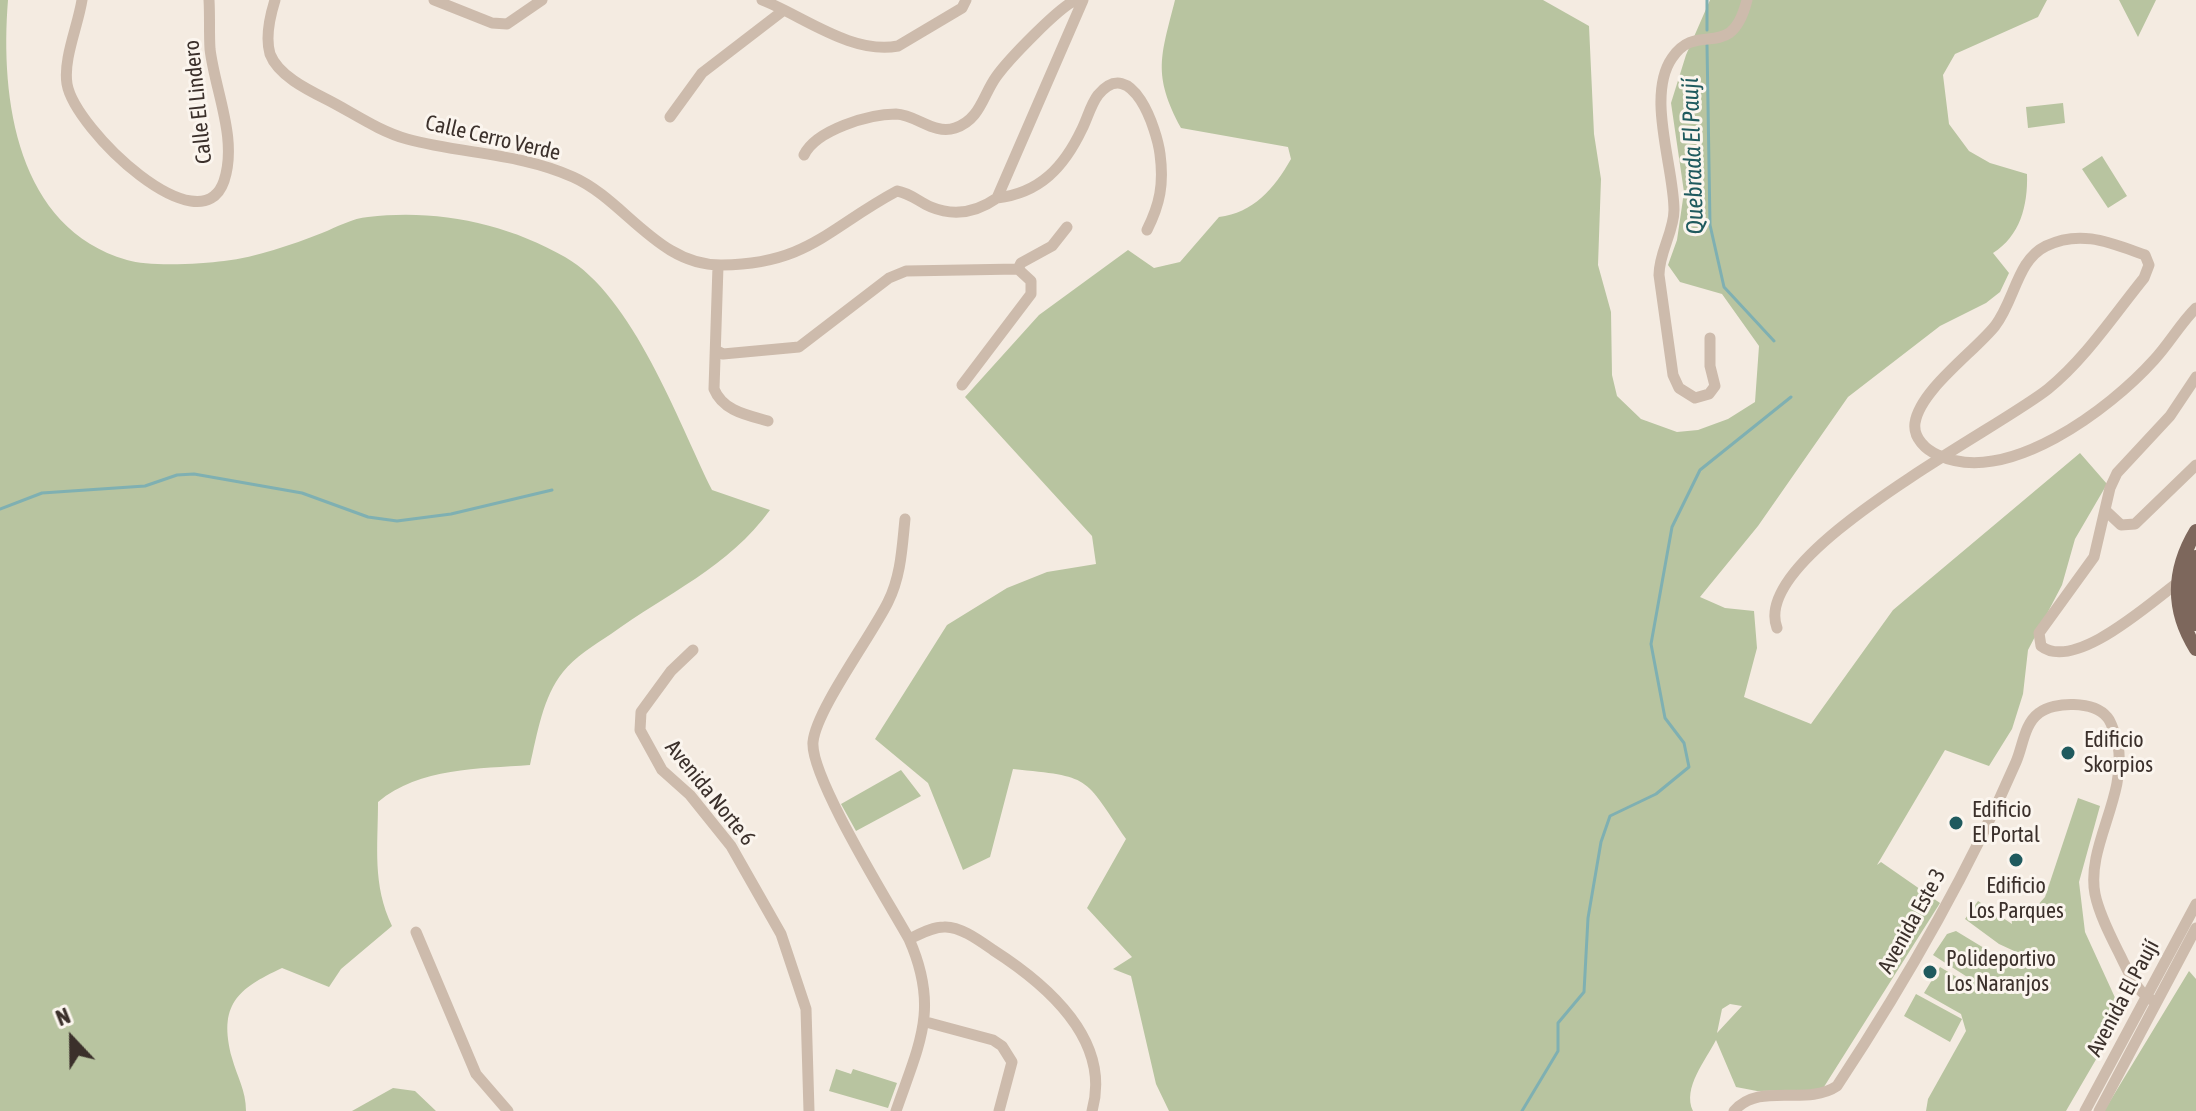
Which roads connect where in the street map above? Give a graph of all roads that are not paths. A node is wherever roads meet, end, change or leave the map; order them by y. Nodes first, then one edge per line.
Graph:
1 (82, 0) edge
2 (209, 0) edge
3 (275, 0) edge
4 (434, 0) edge
5 (542, 0) edge
6 (762, 0) edge
7 (966, 0) edge
8 (1076, 0) edge
9 (1083, 0) edge
10 (1747, 0) edge
11 (784, 10) junction
12 (670, 117) dead end
13 (804, 155) dead end
14 (997, 198) junction
15 (1067, 227) dead end
16 (1147, 230) dead end
17 (718, 266) junction
18 (1018, 269) junction
19 (2196, 308) edge
20 (1710, 338) dead end
21 (717, 351) junction
22 (2196, 377) edge
23 (962, 385) dead end
24 (768, 421) dead end
25 (1942, 457) junction
26 (2196, 465) edge
27 (2105, 510) junction
28 (905, 519) dead end
29 (2196, 531) edge
30 (2196, 557) edge
31 (2193, 576) edge
32 (2176, 584) junction
33 (2196, 624) edge
34 (1777, 628) dead end
35 (2196, 649) edge
36 (693, 650) dead end
37 (2196, 904) edge
38 (2196, 928) edge
39 (416, 932) dead end
40 (909, 939) junction
41 (2151, 1000) junction
42 (926, 1022) junction
43 (1804, 1096) junction
44 (508, 1111) edge
45 (809, 1111) edge
46 (896, 1111) edge
47 (999, 1111) edge
48 (1092, 1111) edge
49 (1734, 1111) edge
50 (1809, 1111) edge
51 (2085, 1111) edge
52 (2099, 1111) edge

1 - 2 street, Calle El Lindero
3 - 17 street, Calle Cerro Verde
4 - 5 street
6 - 11 street
7 - 11 street
8 - 13 street
9 - 14 street
10 - 20 street
11 - 12 street
14 - 16 street
14 - 17 street, Calle Cerro Verde
15 - 18 street
17 - 21 street
18 - 21 street
18 - 23 street
19 - 25 street
21 - 24 street
22 - 27 street
25 - 25 street
25 - 34 street
26 - 27 street
27 - 32 street
28 - 40 street
29 - 32 main road
30 - 31 main road
31 - 33 main road
32 - 35 main road
36 - 45 street, Avenida Norte 6
37 - 41 street, Avenida El Paují
38 - 41 street, Avenida El Paují
39 - 44 street
40 - 42 street
40 - 48 street
41 - 43 street, Avenida Este 3
41 - 51 street, Avenida El Paují
41 - 52 street, Avenida El Paují
42 - 46 street
42 - 47 street
43 - 49 street, Avenida Este 3
43 - 50 street

